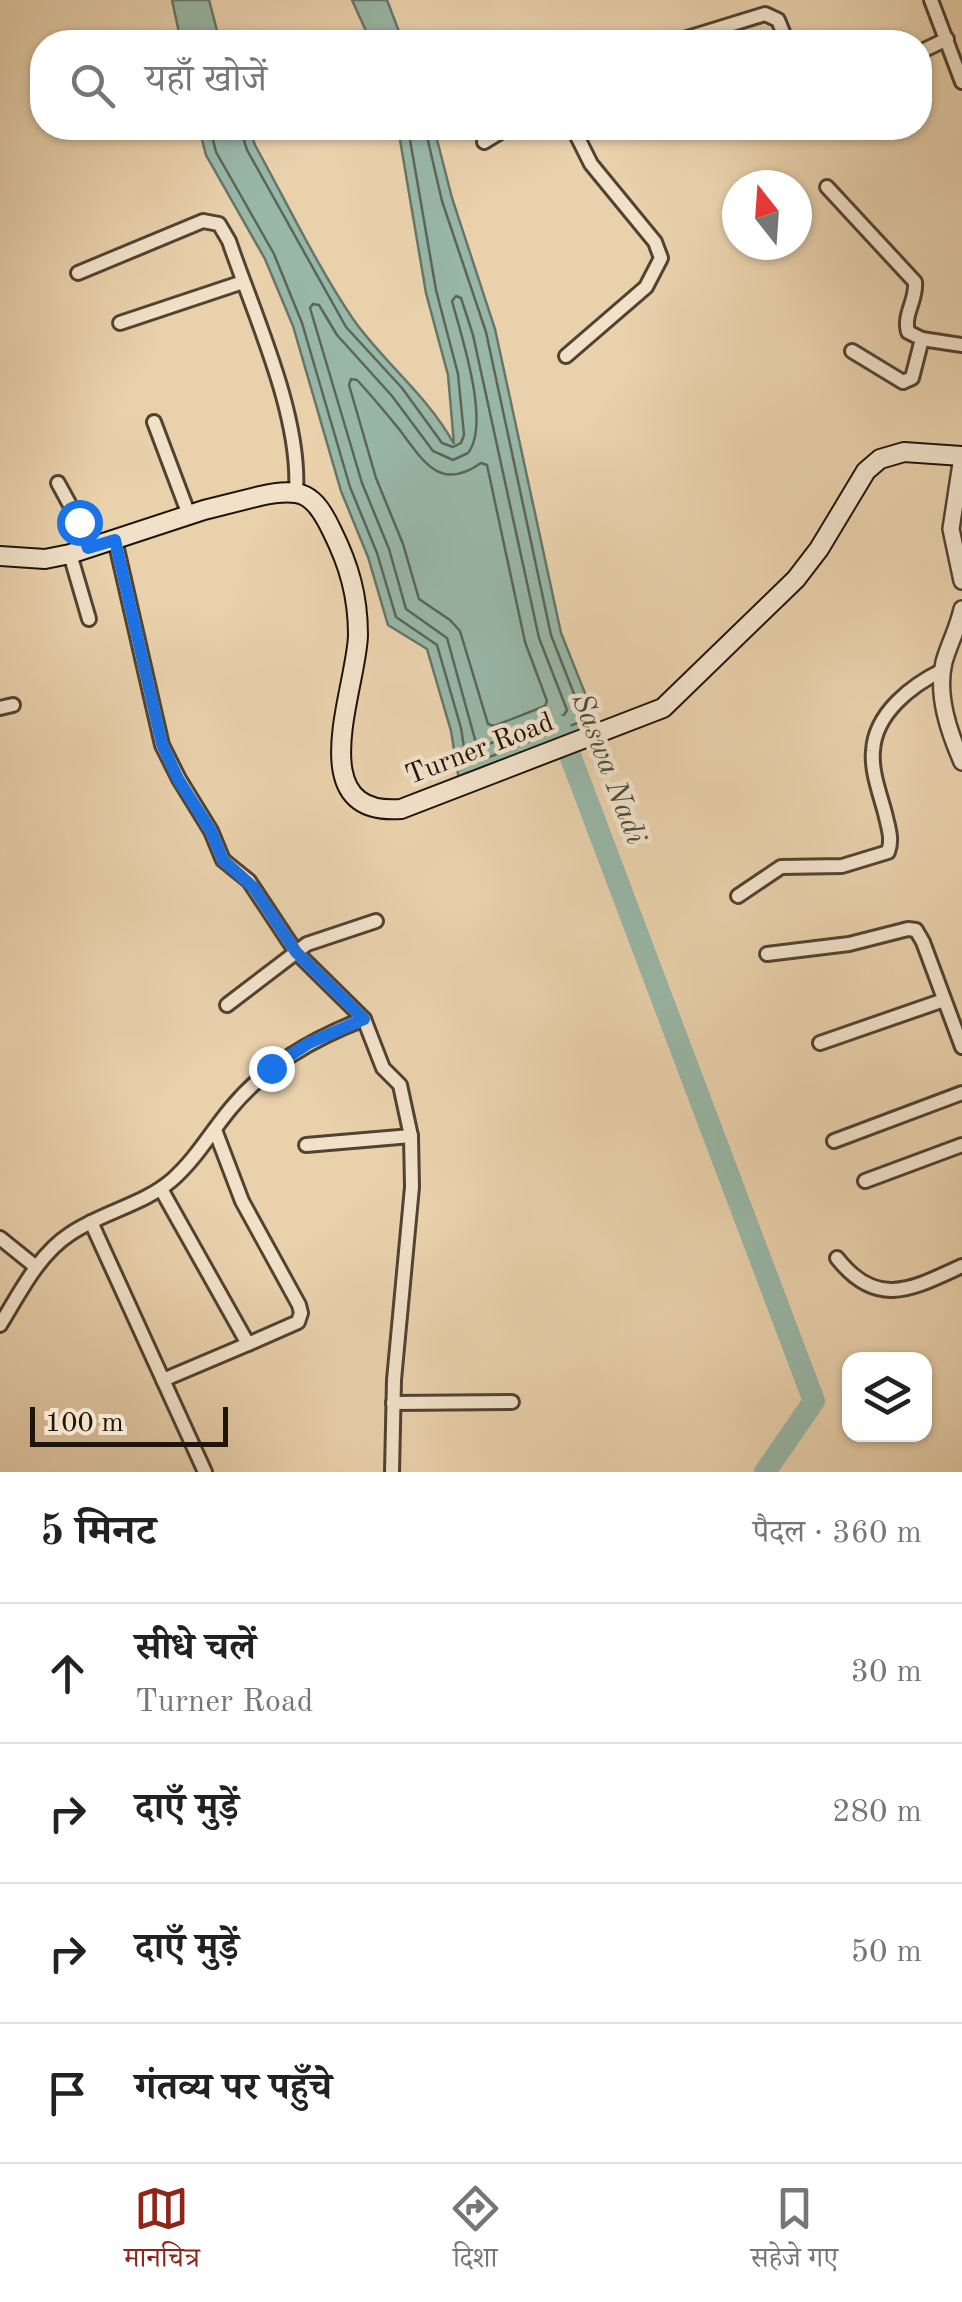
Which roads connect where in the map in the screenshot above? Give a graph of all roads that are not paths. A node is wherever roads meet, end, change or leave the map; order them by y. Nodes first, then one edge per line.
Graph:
1 (931, 0) edge
2 (716, 30) edge
3 (782, 30) edge
4 (947, 39) junction
5 (932, 46) edge
6 (962, 82) edge
7 (487, 140) edge
8 (579, 140) edge
9 (484, 142) dead end
10 (827, 187) dead end
11 (78, 274) dead end
12 (243, 282) junction
13 (120, 322) dead end
14 (922, 339) junction
15 (962, 346) edge
16 (852, 351) dead end
17 (566, 356) dead end
18 (154, 422) dead end
19 (962, 457) edge
20 (58, 483) dead end
21 (296, 492) junction
22 (189, 515) junction
23 (115, 540) junction
24 (88, 548) junction
25 (70, 554) junction
26 (0, 556) edge
27 (962, 581) edge
28 (962, 610) edge
29 (89, 619) dead end
30 (943, 670) junction
31 (962, 762) edge
32 (738, 896) dead end
33 (376, 921) dead end
34 (296, 952) junction
35 (767, 954) dead end
36 (944, 1000) junction
37 (227, 1005) dead end
38 (364, 1019) junction
39 (820, 1043) dead end
40 (962, 1048) edge
41 (962, 1093) edge
42 (216, 1130) junction
43 (411, 1136) junction
44 (834, 1141) dead end
45 (306, 1145) dead end
46 (962, 1145) edge
47 (864, 1182) dead end
48 (161, 1189) junction
49 (91, 1222) junction
50 (0, 1238) edge
51 (837, 1258) dead end
52 (962, 1266) edge
53 (36, 1267) junction
54 (0, 1325) edge
55 (248, 1344) junction
56 (163, 1380) junction
57 (512, 1402) dead end
58 (394, 1403) junction
59 (205, 1472) edge
60 (392, 1472) edge

1 - 4 street
2 - 3 street
4 - 5 street
4 - 6 street
7 - 9 street
8 - 17 street
10 - 14 street
11 - 12 street
12 - 13 street
12 - 21 street
14 - 15 street
14 - 16 street
18 - 22 street
19 - 21 main road, Turner Road
19 - 27 street
20 - 24 street
21 - 22 main road
22 - 23 main road
23 - 24 main road
23 - 34 street
24 - 25 main road
25 - 26 main road
25 - 29 street
28 - 30 street
30 - 31 street
30 - 32 street
33 - 34 street
34 - 37 street
34 - 38 street
35 - 36 street
36 - 39 street
36 - 40 street
38 - 42 street
38 - 43 street
41 - 44 street
42 - 48 street
42 - 55 street
43 - 45 street
43 - 58 street
46 - 47 street
48 - 49 street
48 - 55 street
49 - 53 street
49 - 56 street
50 - 53 street
51 - 52 street
53 - 54 street
55 - 56 street
56 - 59 street
57 - 58 street
58 - 60 street

